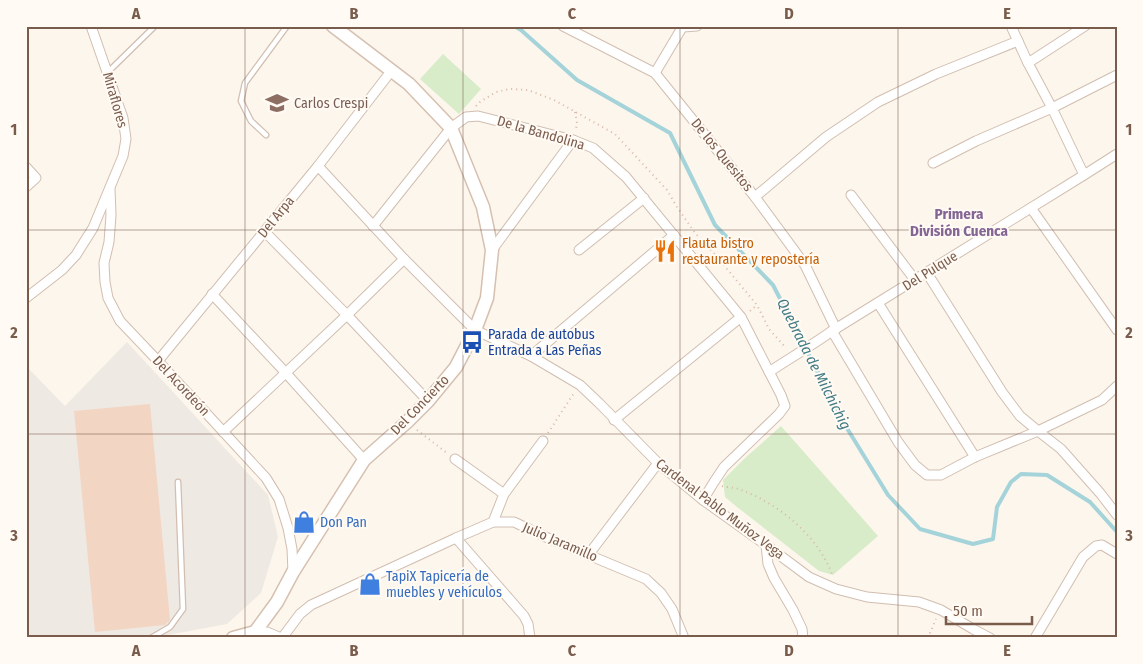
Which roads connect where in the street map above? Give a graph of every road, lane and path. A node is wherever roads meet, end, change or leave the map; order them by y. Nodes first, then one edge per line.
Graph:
1 (91, 26) edge
2 (155, 26) edge
3 (287, 26) edge
4 (333, 26) edge
5 (563, 26) edge
6 (697, 26) edge
7 (1011, 26) edge
8 (1085, 26) edge
9 (683, 27) edge
10 (1018, 41) junction
11 (1028, 63) junction
12 (392, 70) junction
13 (108, 72) junction
14 (655, 73) junction
15 (1117, 75) edge
16 (1052, 108) junction
17 (575, 112) dead end
18 (451, 128) junction
19 (266, 135) dead end
20 (574, 140) junction
21 (1117, 154) edge
22 (933, 162) dead end
23 (318, 166) junction
24 (26, 167) edge
25 (1084, 175) junction
26 (26, 186) edge
27 (110, 189) junction
28 (851, 195) dead end
29 (756, 197) junction
30 (644, 198) junction
31 (1031, 208) junction
32 (373, 226) junction
33 (264, 231) junction
34 (674, 235) junction
35 (492, 250) junction
36 (579, 250) dead end
37 (404, 259) junction
38 (927, 273) junction
39 (915, 280) junction
40 (212, 294) junction
41 (26, 298) edge
42 (878, 303) junction
43 (347, 316) junction
44 (741, 318) junction
45 (475, 330) junction
46 (834, 330) junction
47 (1117, 330) edge
48 (531, 356) junction
49 (158, 361) junction
50 (285, 372) junction
51 (769, 372) junction
52 (580, 385) junction
53 (1117, 386) edge
54 (428, 401) junction
55 (614, 420) junction
56 (407, 422) junction
57 (1038, 430) junction
58 (223, 432) junction
59 (543, 441) joint
60 (974, 457) junction
61 (455, 459) joint
62 (364, 460) junction
63 (658, 463) junction
64 (178, 482) dead end
65 (714, 482) junction
66 (504, 494) junction
67 (703, 500) junction
68 (1117, 515) edge
69 (493, 522) junction
70 (456, 538) junction
71 (766, 545) junction
72 (589, 554) junction
73 (1117, 554) edge
74 (293, 572) junction
75 (836, 589) junction
76 (940, 610) junction
77 (255, 632) junction
78 (150, 638) edge
79 (233, 638) edge
80 (281, 638) edge
81 (530, 638) edge
82 (684, 638) edge
83 (803, 638) edge
84 (928, 638) edge
85 (990, 638) edge
86 (1035, 638) edge

1 - 13 street, Miraflores
2 - 13 lane
3 - 19 lane
4 - 12 street
5 - 14 street, De los Quesitos
6 - 9 street
7 - 10 street
8 - 11 street
9 - 14 street
10 - 11 street
10 - 29 street
11 - 16 street
12 - 18 street
12 - 23 street, Del Arpa
13 - 27 street, Miraflores
14 - 29 street, De los Quesitos
15 - 16 street
16 - 22 street
16 - 25 street
17 - 20 path
18 - 20 street, De la Bandolina
18 - 32 street, De la Bandolina
18 - 35 street, Del Concierto
20 - 30 street, De la Bandolina
20 - 35 street
21 - 25 street, Del Pulque
23 - 32 street
23 - 33 street, Del Arpa
24 - 26 street
25 - 31 street, Del Pulque
27 - 41 street, Miraflores
27 - 49 street, Del Acordeón
28 - 39 street
29 - 46 street, De los Quesitos
30 - 34 street, De la Bandolina
30 - 36 street
31 - 38 street, Del Pulque
31 - 47 street
32 - 37 street
33 - 40 street, Del Arpa
33 - 43 street
34 - 44 street, De la Bandolina
34 - 48 street
35 - 45 street, Del Concierto
37 - 43 street
37 - 45 street
38 - 39 street, Del Pulque
38 - 57 street
39 - 42 street, Del Pulque
40 - 49 street, Del Arpa
40 - 50 street
42 - 46 street, Del Pulque
42 - 60 street
43 - 50 street
43 - 54 street
44 - 51 street, De la Bandolina
44 - 55 street
45 - 48 street, Cardenal Pablo Muñoz Vega
45 - 54 street, Del Concierto
46 - 51 street, Del Pulque
46 - 60 street, De los Quesitos
48 - 52 street, Cardenal Pablo Muñoz Vega
49 - 58 street, Del Acordeón
50 - 58 street
50 - 62 street
51 - 65 street, De la Bandolina
52 - 55 street, Cardenal Pablo Muñoz Vega
52 - 59 path
53 - 57 street, De los Quesitos
54 - 56 street, Del Concierto
55 - 63 street, Cardenal Pablo Muñoz Vega
56 - 61 path
56 - 62 street, Del Concierto
57 - 60 street, De los Quesitos
57 - 68 street
58 - 74 street, Del Acordeón
59 - 66 street
61 - 66 street
62 - 74 street, Del Concierto
63 - 67 street, Cardenal Pablo Muñoz Vega
63 - 72 street
64 - 78 lane
65 - 67 street
65 - 75 path
66 - 69 street
67 - 71 street, Cardenal Pablo Muñoz Vega
69 - 70 street, Julio Jaramillo
69 - 72 street, Julio Jaramillo
70 - 80 street, Julio Jaramillo
70 - 81 street
71 - 75 street, Cardenal Pablo Muñoz Vega
71 - 83 street
72 - 82 street, Julio Jaramillo
73 - 86 street
74 - 77 street, Del Concierto
75 - 76 street, Cardenal Pablo Muñoz Vega
76 - 84 path
76 - 85 street, Cardenal Pablo Muñoz Vega
77 - 79 street
77 - 80 street

